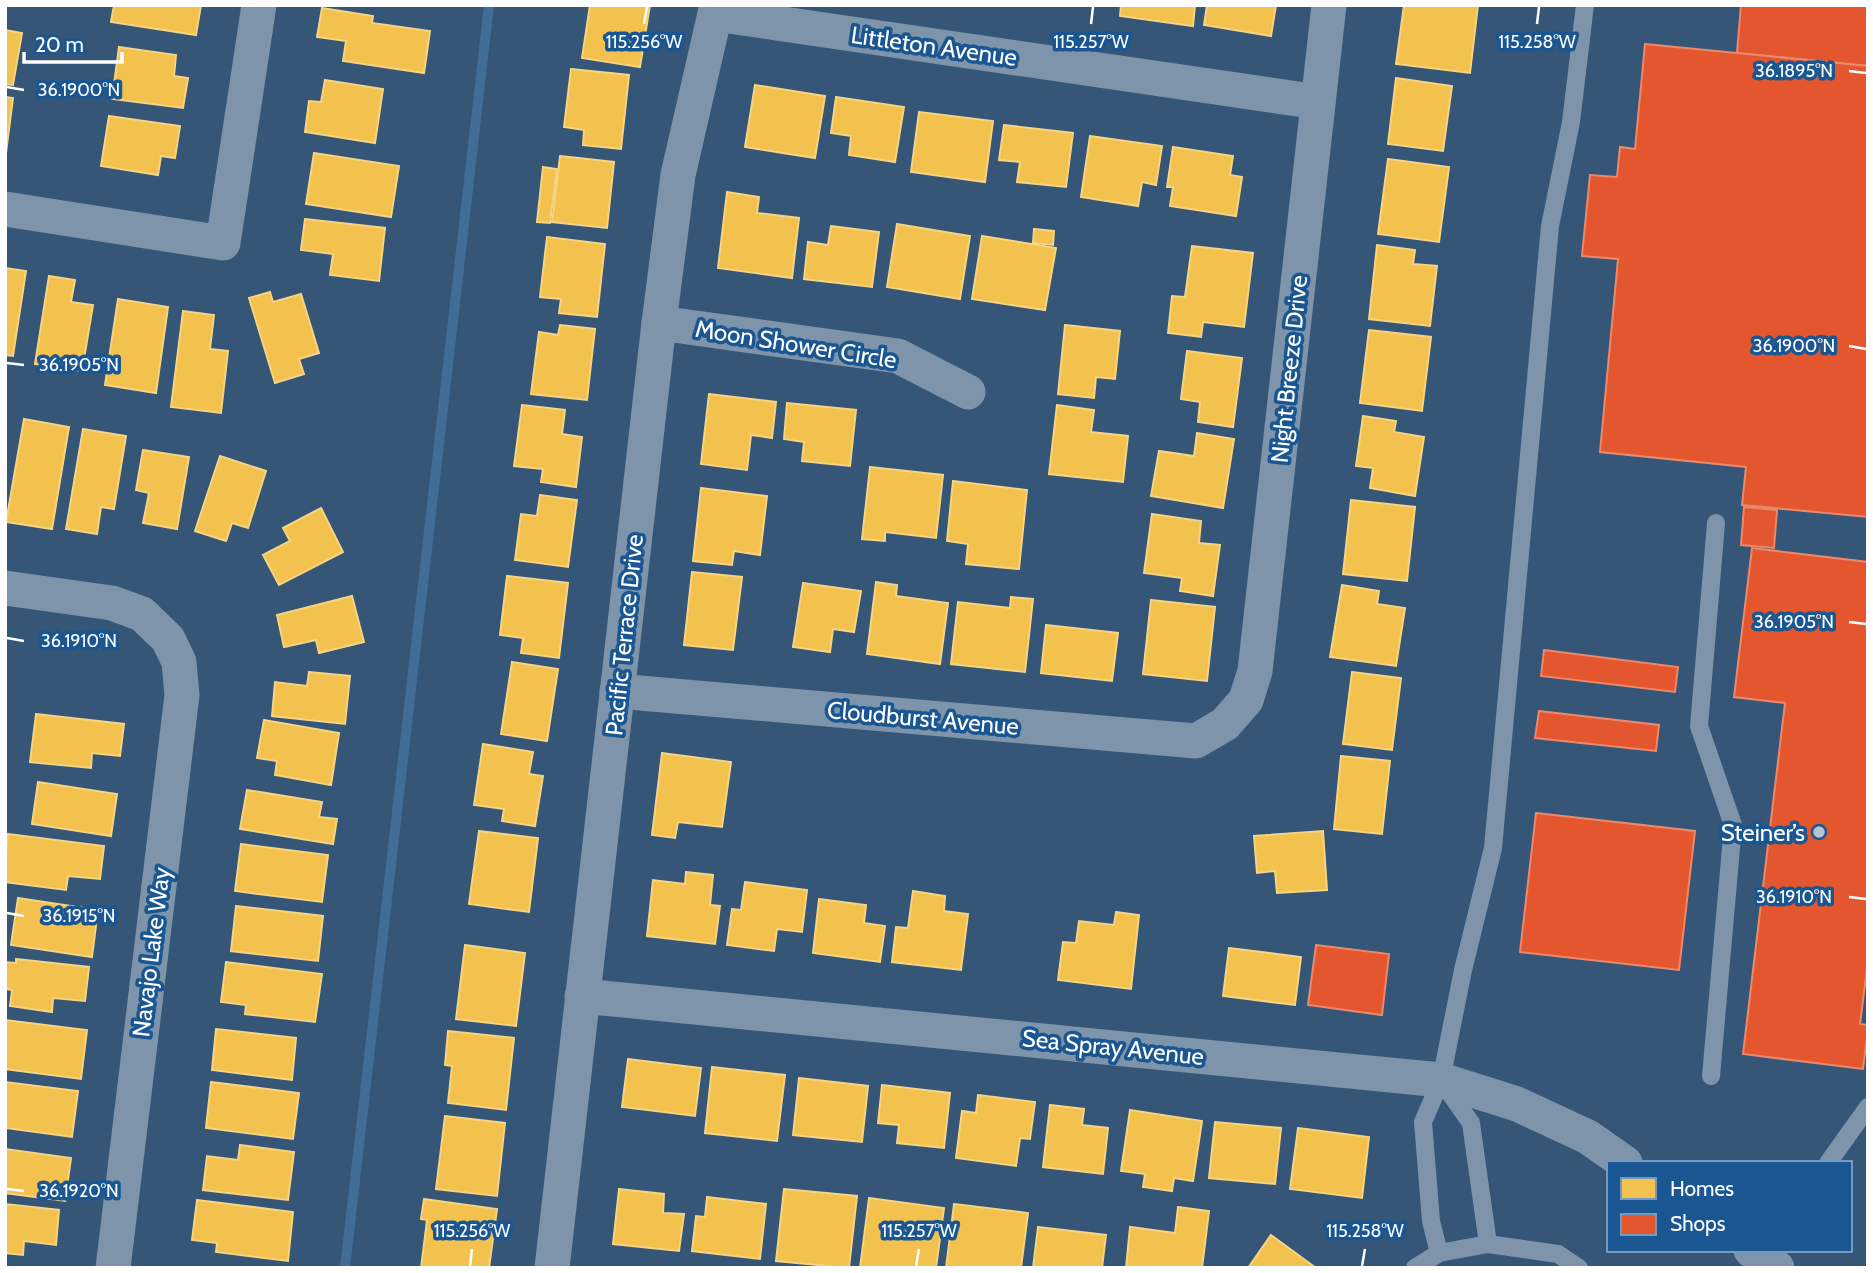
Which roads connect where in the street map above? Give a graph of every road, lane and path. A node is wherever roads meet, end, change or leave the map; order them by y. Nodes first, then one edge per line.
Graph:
1 (259, 5) edge
2 (1329, 5) edge
3 (1585, 5) edge
4 (716, 10) edge
5 (1318, 102) junction
6 (5, 209) edge
7 (659, 323) junction
8 (968, 392) dead end
9 (1716, 523) dead end
10 (5, 588) edge
11 (617, 691) junction
12 (1225, 724) joint
13 (582, 996) junction
14 (1711, 1076) dead end
15 (1441, 1080) junction
16 (1868, 1107) edge
17 (1622, 1161) edge
18 (1829, 1161) edge
19 (1488, 1244) junction
20 (1439, 1253) junction
21 (113, 1268) edge
22 (552, 1268) edge
23 (1415, 1268) edge
24 (1579, 1268) edge

1 - 6 street
2 - 5 street, Night Breeze Drive
3 - 15 lane
4 - 5 street, Littleton Avenue
4 - 7 street, Pacific Terrace Drive
5 - 12 street, Night Breeze Drive
7 - 8 street, Moon Shower Circle
7 - 11 street, Pacific Terrace Drive
9 - 14 lane
10 - 21 street, Navajo Lake Way
11 - 12 street, Cloudburst Avenue
11 - 13 street, Pacific Terrace Drive
13 - 15 street, Sea Spray Avenue
13 - 22 street, Pacific Terrace Drive
15 - 17 street, Sea Spray Avenue
15 - 19 lane
15 - 20 lane
16 - 18 lane
19 - 20 lane
19 - 24 lane
20 - 23 lane

